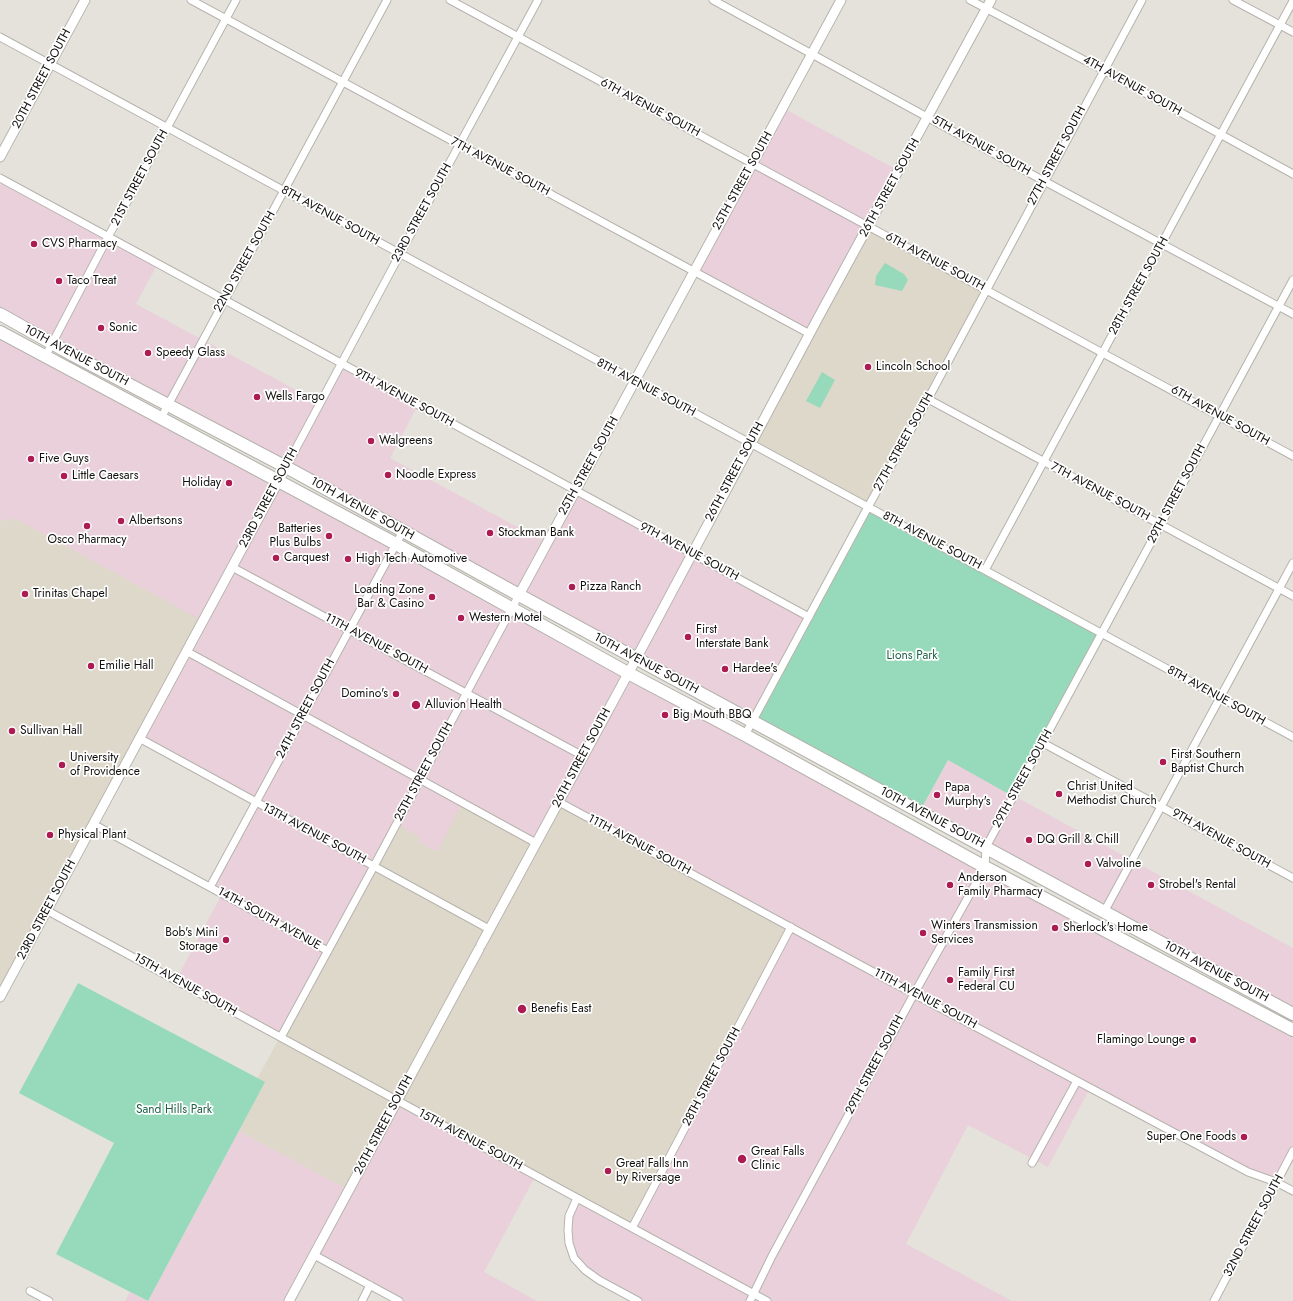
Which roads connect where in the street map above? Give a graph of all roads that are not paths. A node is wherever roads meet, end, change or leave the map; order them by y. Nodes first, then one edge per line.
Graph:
1 (85, 0) edge
2 (191, 0) edge
3 (236, 0) edge
4 (387, 0) edge
5 (450, 0) edge
6 (538, 0) edge
7 (713, 0) edge
8 (841, 0) edge
9 (970, 0) edge
10 (991, 0) edge
11 (1142, 0) edge
12 (1233, 0) edge
13 (1293, 1) edge
14 (986, 9) junction
15 (226, 19) junction
16 (1280, 25) junction
17 (1293, 32) edge
18 (0, 37) edge
19 (518, 37) junction
20 (812, 55) junction
21 (50, 64) junction
22 (1103, 70) junction
23 (343, 82) junction
24 (928, 117) junction
25 (167, 127) junction
26 (1221, 135) junction
27 (459, 146) junction
28 (0, 157) edge
29 (753, 163) junction
30 (1293, 174) edge
31 (0, 178) edge
32 (1044, 181) junction
33 (285, 192) junction
34 (869, 227) junction
35 (108, 237) junction
36 (1162, 244) junction
37 (400, 254) junction
38 (694, 271) junction
39 (1293, 280) edge
40 (986, 290) junction
41 (224, 299) junction
42 (1279, 306) junction
43 (0, 314) edge
44 (1293, 314) edge
45 (0, 332) edge
46 (810, 334) junction
47 (52, 343) junction
48 (1103, 353) junction
49 (45, 357) junction
50 (341, 364) junction
51 (634, 381) junction
52 (928, 399) junction
53 (168, 405) junction
54 (1220, 416) junction
55 (161, 418) junction
56 (751, 444) junction
57 (1293, 456) edge
58 (1044, 462) junction
59 (286, 467) junction
60 (278, 481) junction
61 (575, 490) junction
62 (868, 507) junction
63 (1161, 524) junction
64 (403, 531) junction
65 (396, 544) junction
66 (692, 553) junction
67 (1293, 563) edge
68 (232, 567) junction
69 (985, 570) junction
70 (1279, 589) junction
71 (519, 595) junction
72 (1293, 596) edge
73 (512, 609) junction
74 (809, 617) junction
75 (349, 630) junction
76 (1102, 634) junction
77 (186, 651) junction
78 (636, 659) junction
79 (628, 673) junction
80 (467, 693) junction
81 (1220, 698) junction
82 (303, 716) junction
83 (752, 721) junction
84 (745, 735) junction
85 (1293, 737) edge
86 (139, 738) junction
87 (1043, 743) junction
88 (583, 756) junction
89 (419, 780) junction
90 (256, 802) junction
91 (559, 802) junction
92 (1162, 806) junction
93 (93, 824) junction
94 (536, 843) junction
95 (986, 847) junction
96 (374, 866) junction
97 (986, 867) junction
98 (1293, 878) edge
99 (210, 887) junction
100 (46, 910) junction
101 (1104, 912) junction
102 (791, 927) junction
103 (489, 929) junction
104 (328, 951) junction
105 (914, 994) junction
106 (0, 997) edge
107 (1293, 1014) edge
108 (1293, 1030) edge
109 (281, 1037) junction
110 (1077, 1081) junction
111 (398, 1100) junction
112 (1293, 1151) edge
113 (1032, 1163) dead end
114 (1276, 1182) junction
115 (1293, 1191) edge
116 (577, 1198) junction
117 (632, 1228) junction
118 (314, 1255) junction
119 (370, 1285) junction
120 (30, 1291) dead end
121 (754, 1294) junction
122 (1217, 1300) edge
123 (49, 1301) edge
124 (289, 1301) edge
125 (362, 1301) edge
126 (399, 1301) edge
127 (638, 1301) edge
128 (750, 1301) edge
129 (767, 1301) edge

1 - 21 street, 20TH STREET SOUTH
2 - 15 street, 7TH AVENUE SOUTH
3 - 15 street, 21ST STREET SOUTH
4 - 23 street, 22ND STREET SOUTH
5 - 19 street, 6TH AVENUE SOUTH
6 - 19 street, 23RD STREET SOUTH
7 - 20 street, 5TH AVENUE SOUTH
8 - 20 street, 25TH STREET SOUTH
9 - 14 street, 4TH AVENUE SOUTH
10 - 14 street, 26TH STREET SOUTH
11 - 22 street, 27TH STREET SOUTH
12 - 16 street
13 - 16 street, 28TH STREET SOUTH
14 - 22 street, 4TH AVENUE SOUTH
14 - 24 street, 26TH STREET SOUTH
15 - 23 street, 7TH AVENUE SOUTH
15 - 25 street, 21ST STREET SOUTH
16 - 17 street
16 - 26 street, 28TH STREET SOUTH
18 - 21 street, 8TH AVENUE SOUTH
19 - 27 street, 23RD STREET SOUTH
19 - 29 street, 6TH AVENUE SOUTH
20 - 24 street, 5TH AVENUE SOUTH
20 - 29 street, 25TH STREET SOUTH
21 - 25 street, 8TH AVENUE SOUTH
21 - 28 street, 20TH STREET SOUTH
22 - 26 street, 4TH AVENUE SOUTH
22 - 32 street, 27TH STREET SOUTH
23 - 27 street, 7TH AVENUE SOUTH
23 - 33 street, 22ND STREET SOUTH
24 - 32 street, 5TH AVENUE SOUTH
24 - 34 street, 26TH STREET SOUTH
25 - 33 street, 8TH AVENUE SOUTH
25 - 35 street, 21ST STREET SOUTH
26 - 30 street, 4TH AVENUE SOUTH
26 - 36 street, 28TH STREET SOUTH
27 - 37 street, 23RD STREET SOUTH
27 - 38 street, 7TH AVENUE SOUTH
29 - 34 street, 6TH AVENUE SOUTH
29 - 38 street, 25TH STREET SOUTH
31 - 35 street, 9TH AVENUE SOUTH
32 - 36 street, 5TH AVENUE SOUTH
32 - 40 street, 27TH STREET SOUTH
33 - 37 street, 8TH AVENUE SOUTH
33 - 41 street, 22ND STREET SOUTH
34 - 40 street, 6TH AVENUE SOUTH
34 - 46 street, 26TH STREET SOUTH
35 - 41 street, 9TH AVENUE SOUTH
35 - 47 street, 21ST STREET SOUTH
36 - 42 street, 5TH AVENUE SOUTH
36 - 48 street, 28TH STREET SOUTH
37 - 50 street, 23RD STREET SOUTH
37 - 51 street, 8TH AVENUE SOUTH
38 - 46 street, 7TH AVENUE SOUTH
38 - 51 street, 25TH STREET SOUTH
39 - 42 street, 29TH STREET SOUTH
40 - 48 street, 6TH AVENUE SOUTH
40 - 52 street, 27TH STREET SOUTH
41 - 50 street, 9TH AVENUE SOUTH
41 - 53 street, 22ND STREET SOUTH
42 - 44 street, 5TH AVENUE SOUTH
42 - 54 street, 29TH STREET SOUTH
43 - 47 highway, 10TH AVENUE SOUTH
45 - 49 highway, 10TH AVENUE SOUTH
46 - 56 street, 26TH STREET SOUTH
47 - 49 street, 21ST STREET SOUTH
47 - 53 highway, 10TH AVENUE SOUTH
48 - 54 street, 6TH AVENUE SOUTH
48 - 58 street, 28TH STREET SOUTH
49 - 55 highway, 10TH AVENUE SOUTH
50 - 59 street, 23RD STREET SOUTH
50 - 61 street, 9TH AVENUE SOUTH
51 - 56 street, 8TH AVENUE SOUTH
51 - 61 street, 25TH STREET SOUTH
52 - 58 street, 7TH AVENUE SOUTH
52 - 62 street, 27TH STREET SOUTH
53 - 55 street, 22ND STREET SOUTH
53 - 59 highway, 10TH AVENUE SOUTH
54 - 57 street, 6TH AVENUE SOUTH
54 - 63 street, 29TH STREET SOUTH
55 - 60 highway, 10TH AVENUE SOUTH
56 - 62 street, 8TH AVENUE SOUTH
56 - 66 street, 26TH STREET SOUTH
58 - 63 street, 7TH AVENUE SOUTH
58 - 69 street, 28TH STREET SOUTH
59 - 60 street, 23RD STREET SOUTH
59 - 64 highway, 10TH AVENUE SOUTH
60 - 65 highway, 10TH AVENUE SOUTH
60 - 68 street, 23RD STREET SOUTH
61 - 66 street, 9TH AVENUE SOUTH
61 - 71 street, 25TH STREET SOUTH
62 - 69 street, 8TH AVENUE SOUTH
62 - 74 street, 27TH STREET SOUTH
63 - 70 street, 7TH AVENUE SOUTH
63 - 76 street, 29TH STREET SOUTH
64 - 65 street, 24TH STREET SOUTH
64 - 71 highway, 10TH AVENUE SOUTH
65 - 73 highway, 10TH AVENUE SOUTH
65 - 75 street, 24TH STREET SOUTH
66 - 74 street, 9TH AVENUE SOUTH
66 - 78 street, 26TH STREET SOUTH
67 - 70 street
68 - 75 street, 11TH AVENUE SOUTH
68 - 77 street, 23RD STREET SOUTH
69 - 76 street, 8TH AVENUE SOUTH
70 - 72 street, 7TH AVENUE SOUTH
70 - 81 street
71 - 73 street, 25TH STREET SOUTH
71 - 78 highway, 10TH AVENUE SOUTH
73 - 79 highway, 10TH AVENUE SOUTH
73 - 80 street, 25TH STREET SOUTH
74 - 83 street, 27TH STREET SOUTH
75 - 80 street, 11TH AVENUE SOUTH
75 - 82 street, 24TH STREET SOUTH
76 - 81 street, 8TH AVENUE SOUTH
76 - 87 street, 29TH STREET SOUTH
77 - 82 street
77 - 86 street, 23RD STREET SOUTH
78 - 79 street, 26TH STREET SOUTH
78 - 83 highway, 10TH AVENUE SOUTH
79 - 84 highway, 10TH AVENUE SOUTH
79 - 88 street, 26TH STREET SOUTH
80 - 88 street, 11TH AVENUE SOUTH
80 - 89 street, 25TH STREET SOUTH
81 - 85 street, 8TH AVENUE SOUTH
81 - 92 street
82 - 89 street
82 - 90 street, 24TH STREET SOUTH
83 - 84 street, 27TH STREET SOUTH
83 - 95 highway, 10TH AVENUE SOUTH
84 - 97 highway, 10TH AVENUE SOUTH
86 - 90 street, 13TH AVENUE SOUTH
86 - 93 street, 23RD STREET SOUTH
87 - 92 street, 9TH AVENUE SOUTH
87 - 95 street, 29TH STREET SOUTH
88 - 91 street, 26TH STREET SOUTH
89 - 94 street
89 - 96 street, 25TH STREET SOUTH
90 - 96 street, 13TH AVENUE SOUTH
90 - 99 street, 24TH STREET SOUTH
91 - 94 street, 26TH STREET SOUTH
91 - 102 street, 11TH AVENUE SOUTH
92 - 98 street, 9TH AVENUE SOUTH
92 - 101 street
93 - 99 street, 14TH SOUTH AVENUE
93 - 100 street, 23RD STREET SOUTH
94 - 103 street, 26TH STREET SOUTH
95 - 97 street, 29TH STREET SOUTH
95 - 101 highway, 10TH AVENUE SOUTH
96 - 103 street, 13TH AVENUE SOUTH
96 - 104 street, 25TH STREET SOUTH
97 - 105 street, 29TH STREET SOUTH
97 - 108 highway, 10TH AVENUE SOUTH
99 - 104 street, 14TH SOUTH AVENUE
100 - 106 street, 23RD STREET SOUTH
100 - 109 street, 15TH AVENUE SOUTH
101 - 107 highway, 10TH AVENUE SOUTH
102 - 105 street, 11TH AVENUE SOUTH
102 - 117 street, 28TH STREET SOUTH
103 - 111 street, 26TH STREET SOUTH
104 - 109 street, 25TH STREET SOUTH
105 - 110 street, 11TH AVENUE SOUTH
105 - 121 street, 29TH STREET SOUTH
109 - 111 street, 15TH AVENUE SOUTH
110 - 113 street
110 - 114 street, 11TH AVENUE SOUTH
111 - 116 street, 15TH AVENUE SOUTH
111 - 118 street, 26TH STREET SOUTH
112 - 114 street, 32ND STREET SOUTH
114 - 115 street, 11TH AVENUE SOUTH
114 - 122 street, 32ND STREET SOUTH
116 - 117 street, 15TH AVENUE SOUTH
116 - 127 street
117 - 121 street, 15TH AVENUE SOUTH
118 - 119 street
118 - 124 street, 26TH STREET SOUTH
119 - 125 street
119 - 126 street
120 - 123 street
121 - 128 street, 29TH STREET SOUTH
121 - 129 street, 15TH AVENUE SOUTH

